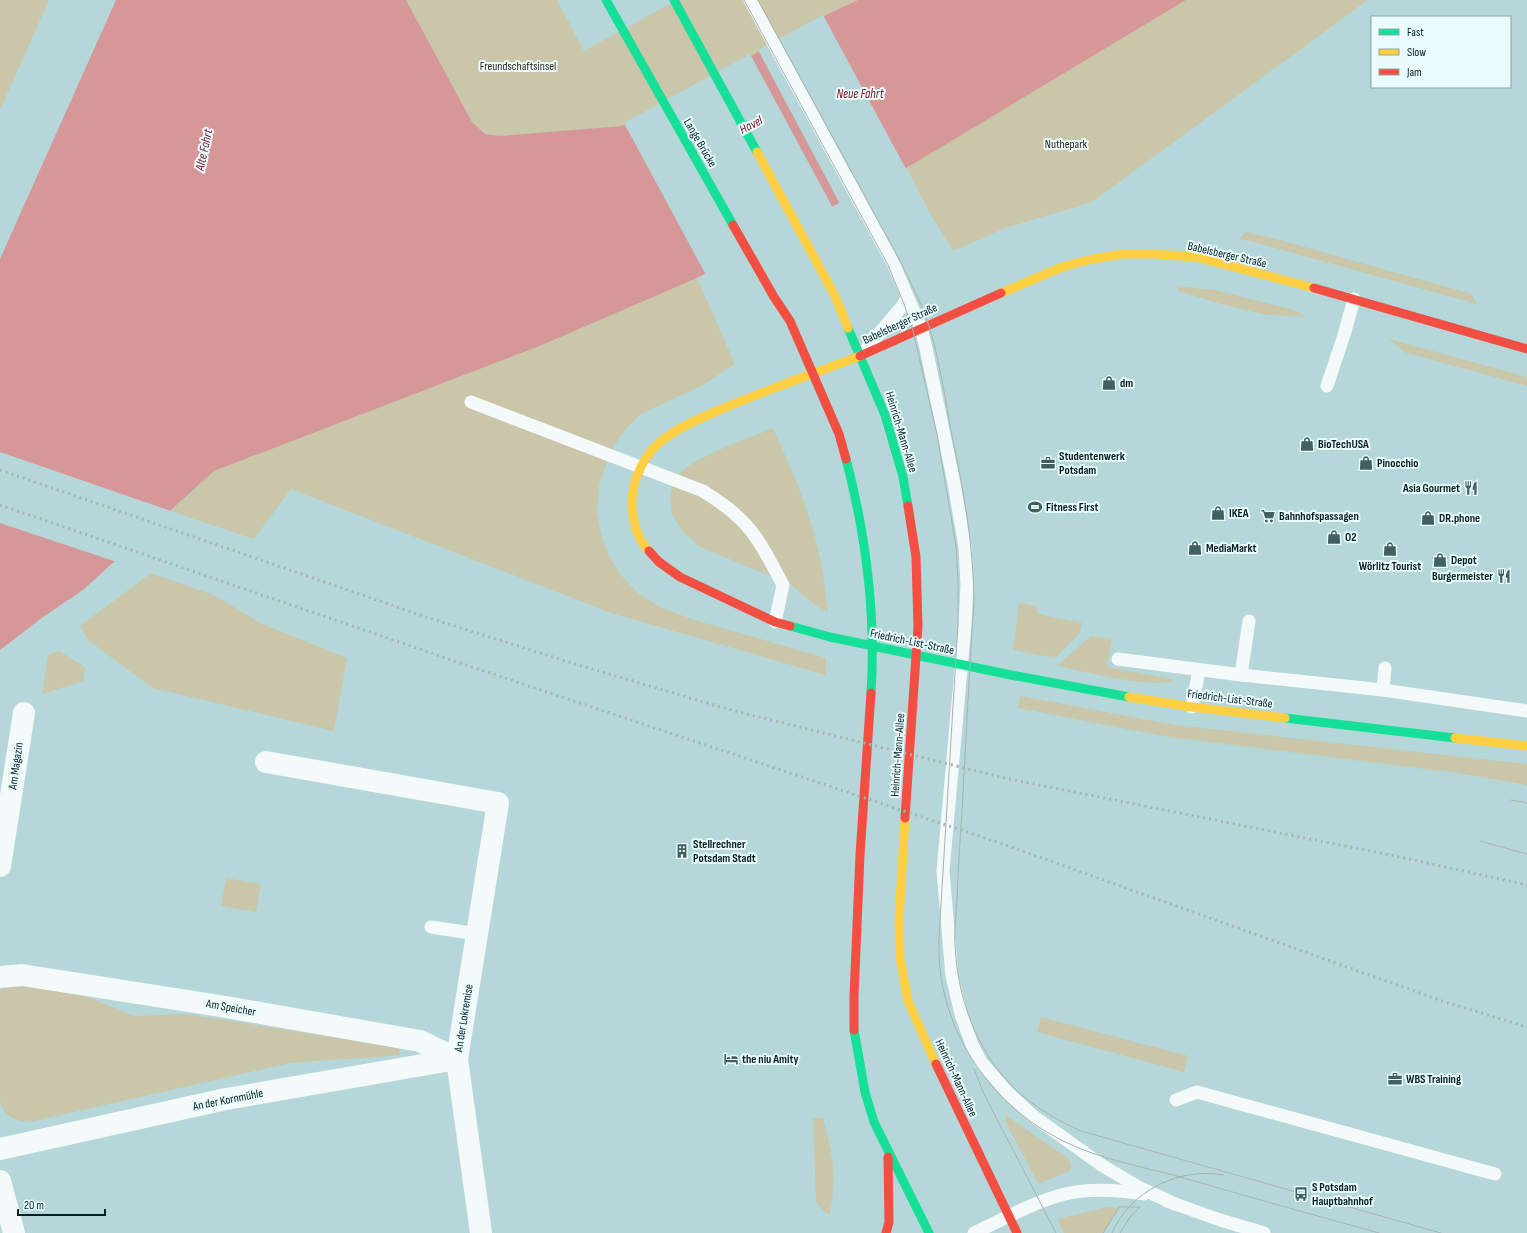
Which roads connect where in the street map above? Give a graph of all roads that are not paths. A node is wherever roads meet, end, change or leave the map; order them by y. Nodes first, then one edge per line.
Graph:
1 (606, 0) edge
2 (750, 0) edge
3 (675, 1) edge
4 (907, 297) junction
5 (1354, 299) junction
6 (921, 328) junction
7 (1527, 349) edge
8 (860, 356) junction
9 (813, 374) junction
10 (1327, 386) dead end
11 (471, 402) dead end
12 (1249, 621) dead end
13 (775, 622) junction
14 (1118, 659) dead end
15 (1385, 668) dead end
16 (1199, 670) junction
17 (1241, 675) junction
18 (1383, 690) junction
19 (1192, 707) junction
20 (1527, 711) edge
21 (24, 713) dead end
22 (1527, 746) edge
23 (266, 762) dead end
24 (0, 866) edge
25 (431, 927) dead end
26 (477, 934) junction
27 (0, 977) edge
28 (457, 1059) junction
29 (1176, 1100) dead end
30 (0, 1149) edge
31 (888, 1152) junction
32 (1495, 1174) dead end
33 (0, 1181) edge
34 (1175, 1204) junction
35 (1009, 1216) junction
36 (14, 1233) edge
37 (481, 1233) edge
38 (886, 1233) edge
39 (929, 1233) edge
40 (974, 1233) edge
41 (1017, 1233) edge
42 (1264, 1233) edge

1 - 9 main road, Lange Brücke
2 - 4 lane
3 - 8 main road, Heinrich-Mann-Allee
4 - 6 lane
4 - 8 lane
5 - 6 main road, Babelsberger Straße
5 - 7 main road, Babelsberger Straße
5 - 10 lane
6 - 8 main road, Babelsberger Straße
6 - 34 lane
8 - 9 main road, Friedrich-List-Straße
8 - 35 main road, Heinrich-Mann-Allee
9 - 13 main road, Friedrich-List-Straße
9 - 31 main road
11 - 13 lane
12 - 17 lane
13 - 19 main road, Friedrich-List-Straße
14 - 16 lane
15 - 18 lane
16 - 17 lane
16 - 19 lane
17 - 18 lane
18 - 20 lane
19 - 22 main road, Friedrich-List-Straße
21 - 24 street, Am Magazin
23 - 26 street, An der Lokremise
25 - 26 lane
26 - 28 street, An der Lokremise
27 - 28 street, Am Speicher
28 - 30 street, An der Kornmühle
28 - 37 street, An der Lokremise
29 - 32 lane
31 - 38 main road
31 - 39 main road
33 - 36 street
34 - 35 lane
34 - 42 lane
35 - 40 lane
35 - 41 main road, Heinrich-Mann-Allee

